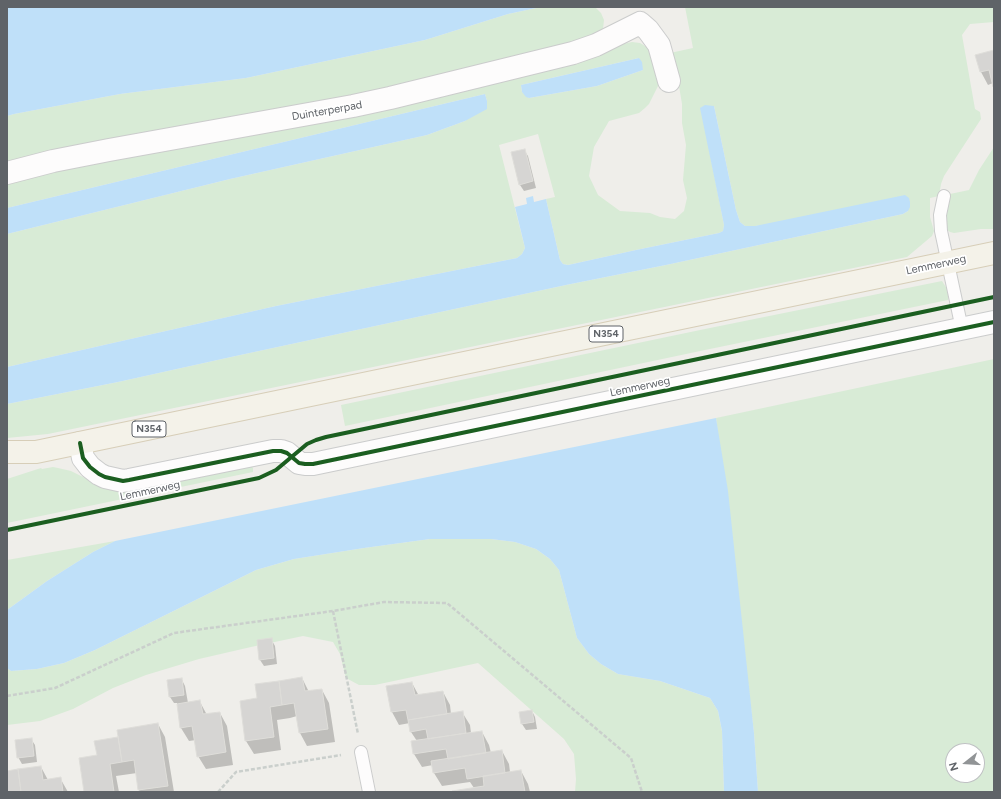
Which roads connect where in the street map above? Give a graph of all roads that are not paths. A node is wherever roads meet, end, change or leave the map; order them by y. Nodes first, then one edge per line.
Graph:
1 (642, 15) edge
2 (669, 81) dead end
3 (7, 173) edge
4 (944, 196) dead end
5 (994, 253) edge
6 (948, 263) junction
7 (994, 322) edge
8 (962, 329) junction
9 (80, 443) junction
10 (7, 452) edge
11 (36, 452) junction
12 (7, 465) edge
13 (361, 752) road end
14 (369, 792) edge

1 - 2 street, Duinterperpad
1 - 3 street, Duinterperpad
4 - 6 lane
5 - 6 main road, Lemmerweg / N354
6 - 8 lane
6 - 9 main road, Lemmerweg / N354
7 - 8 street, Lemmerweg
8 - 9 street, Lemmerweg
9 - 11 main road, Lemmerweg / N354
10 - 11 main road, Lemmerweg / N354
11 - 12 main road, Lemmerweg / N354
13 - 14 lane

